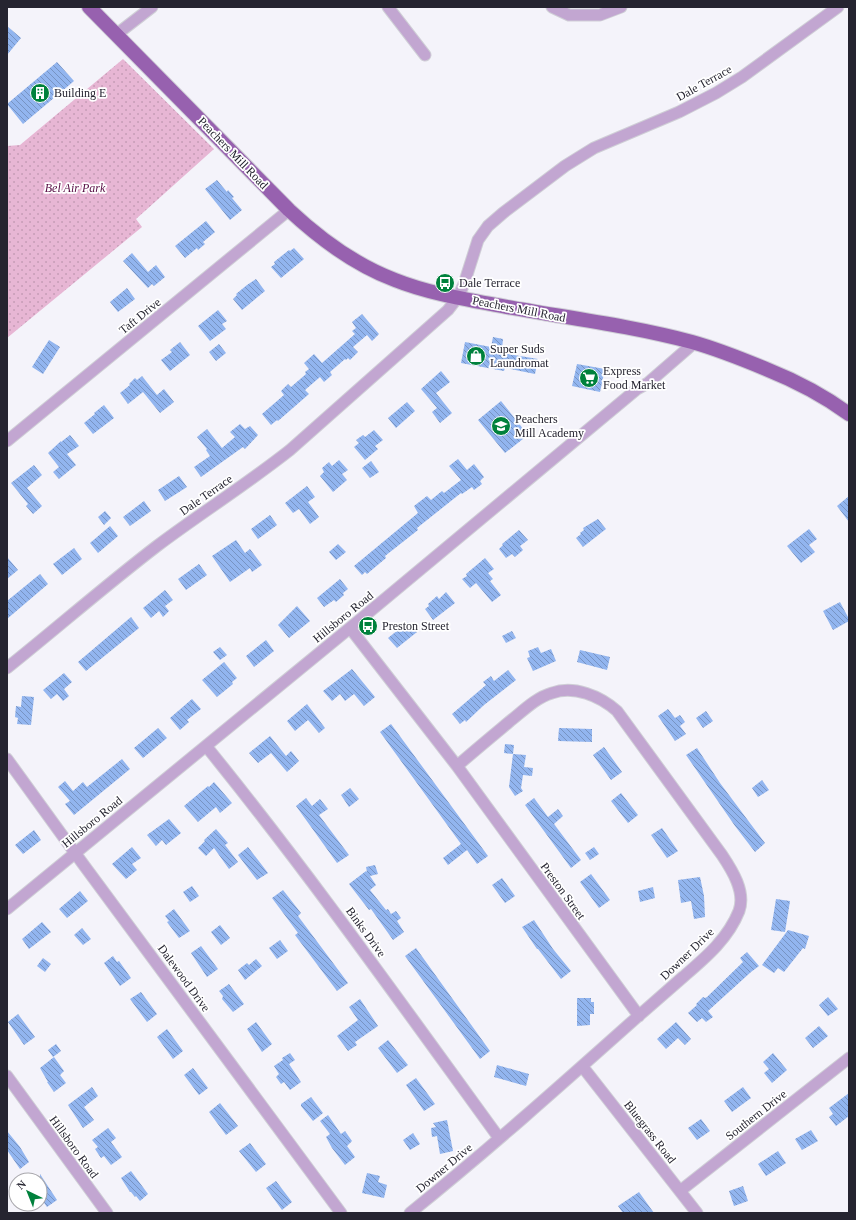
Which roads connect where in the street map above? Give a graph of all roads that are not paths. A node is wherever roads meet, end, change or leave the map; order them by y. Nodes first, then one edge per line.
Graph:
1 (89, 7) edge
2 (152, 7) edge
3 (388, 7) edge
4 (552, 7) edge
5 (621, 7) edge
6 (838, 7) edge
7 (116, 34) junction
8 (425, 55) dead end
9 (289, 210) junction
10 (458, 297) junction
11 (694, 343) junction
12 (849, 414) edge
13 (7, 441) edge
14 (350, 628) junction
15 (7, 668) edge
16 (206, 746) junction
17 (7, 758) edge
18 (457, 766) junction
19 (75, 853) junction
20 (7, 909) edge
21 (639, 1016) junction
22 (849, 1058) edge
23 (582, 1066) junction
24 (7, 1076) edge
25 (499, 1138) junction
26 (680, 1191) junction
27 (107, 1213) edge
28 (340, 1213) edge
29 (410, 1213) edge
30 (697, 1213) edge

1 - 7 main road, Peachers Mill Road
2 - 7 street
3 - 8 street
4 - 5 street
6 - 10 street, Dale Terrace
7 - 9 main road, Peachers Mill Road
9 - 10 main road, Peachers Mill Road
9 - 13 street, Taft Drive
10 - 11 main road, Peachers Mill Road
10 - 15 street, Dale Terrace
11 - 12 main road, Peachers Mill Road
11 - 14 street, Hillsboro Road
14 - 16 street, Hillsboro Road
14 - 18 street, Preston Street
16 - 19 street, Hillsboro Road
16 - 25 street, Binks Drive
17 - 19 street, Dalewood Drive
18 - 21 street, Preston Street
18 - 21 street, Downer Drive
19 - 20 street, Hillsboro Road
19 - 28 street, Dalewood Drive
21 - 23 street, Downer Drive
22 - 26 street, Southern Drive
23 - 25 street, Downer Drive
23 - 26 street, Bluegrass Road
24 - 27 street, Hillsboro Road
25 - 29 street, Downer Drive
26 - 30 street, Bluegrass Road

